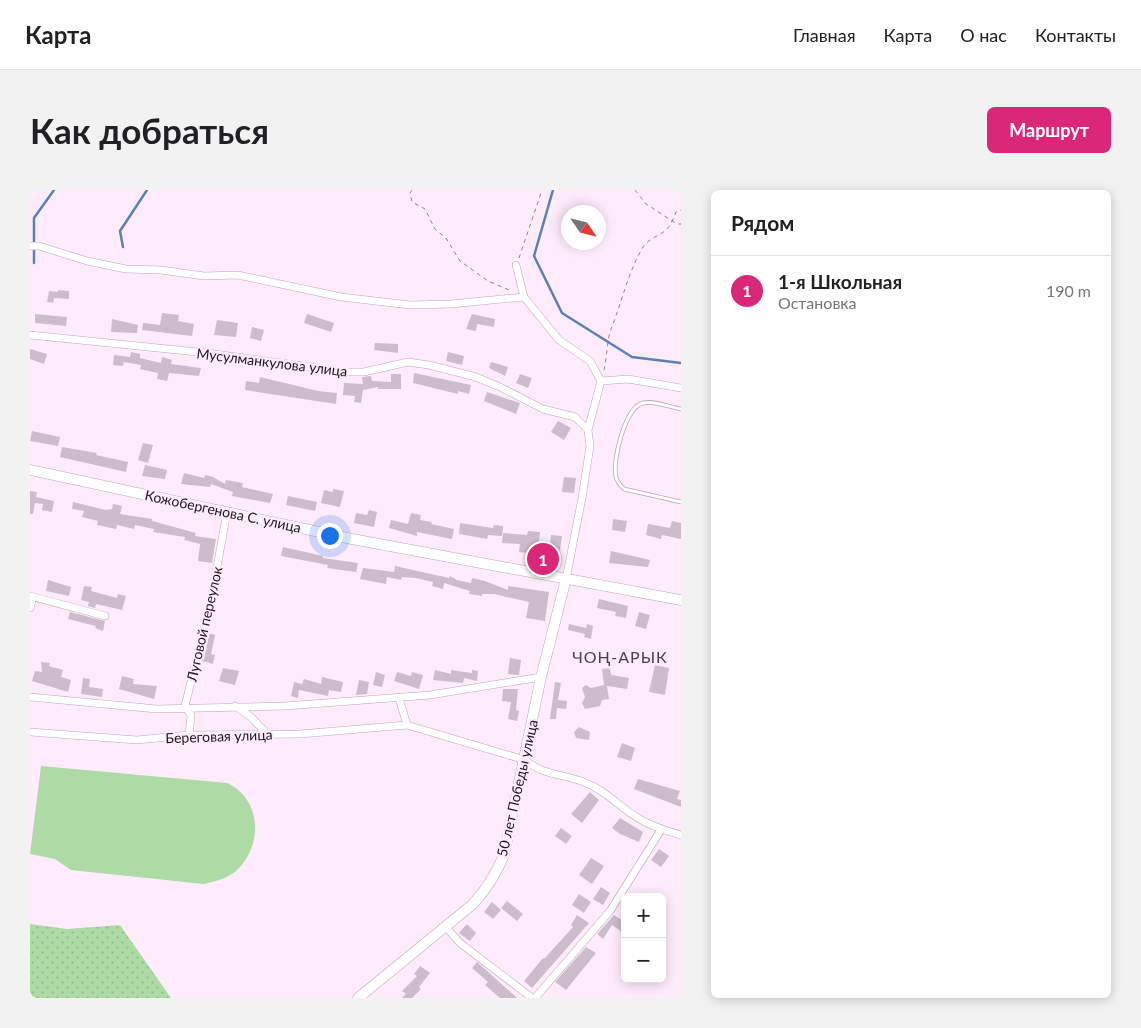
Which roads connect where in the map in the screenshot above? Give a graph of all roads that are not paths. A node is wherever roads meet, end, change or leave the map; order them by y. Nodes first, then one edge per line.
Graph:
1 (30, 246) edge
2 (516, 265) road end
3 (524, 297) junction
4 (30, 335) edge
5 (601, 381) junction
6 (681, 388) edge
7 (681, 409) edge
8 (588, 430) junction
9 (30, 470) edge
10 (681, 502) edge
11 (227, 512) junction
12 (566, 578) junction
13 (31, 596) edge
14 (681, 600) edge
15 (30, 608) edge
16 (105, 616) dead end
17 (541, 678) junction
18 (30, 697) edge
19 (399, 698) junction
20 (185, 706) junction
21 (235, 706) junction
22 (407, 725) junction
23 (30, 732) edge
24 (267, 734) junction
25 (189, 735) junction
26 (525, 760) junction
27 (661, 830) junction
28 (681, 835) edge
29 (445, 926) junction
30 (358, 998) edge
31 (533, 998) edge

1 - 3 street
2 - 3 street
3 - 5 street
4 - 8 street, Мусулманкулова улица
5 - 6 street
5 - 8 street
7 - 10 lane
8 - 12 street
9 - 11 main road, Кожобергенова С. улица
11 - 12 main road, Кожобергенова С. улица
11 - 20 street, Луговой переулок
12 - 14 main road, Кожобергенова С. улица
12 - 17 main road, 50 лет Победы улица
13 - 15 street
13 - 16 street
17 - 19 street, Береговая улица
17 - 26 main road, 50 лет Победы улица
18 - 20 street, Береговая улица
19 - 21 street, Береговая улица
19 - 22 street
20 - 21 street, Береговая улица
20 - 25 street, Луговой переулок
21 - 24 street
22 - 24 street, Береговая улица
22 - 26 street, Береговая улица
23 - 25 street, Береговая улица
24 - 25 street, Береговая улица
26 - 27 street, Береговая улица
26 - 29 main road, 50 лет Победы улица
27 - 28 street, Береговая улица
27 - 31 street
29 - 30 main road, 50 лет Победы улица
29 - 31 street

